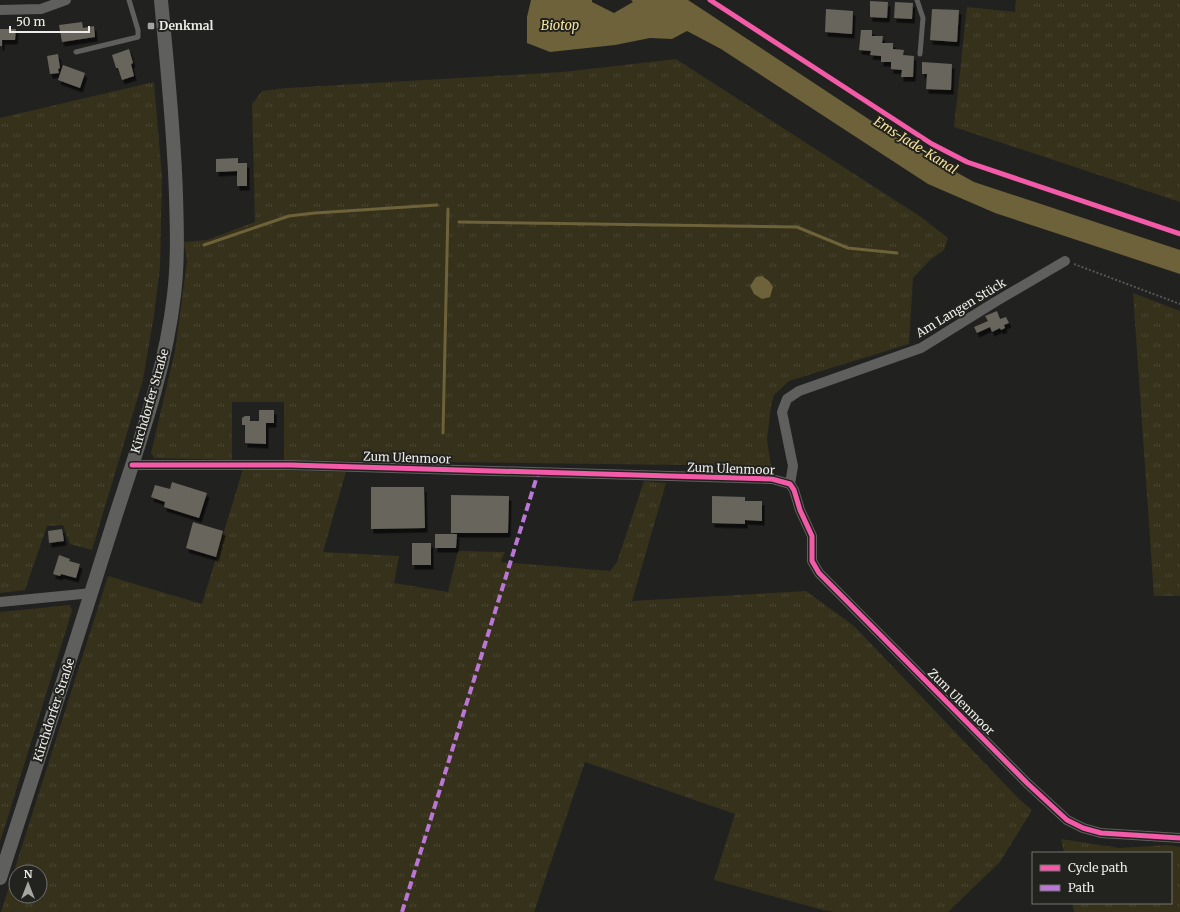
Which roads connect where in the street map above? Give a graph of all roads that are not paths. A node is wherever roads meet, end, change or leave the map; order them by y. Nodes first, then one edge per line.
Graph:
1 (66, 0) edge
2 (129, 0) edge
3 (161, 0) edge
4 (917, 0) edge
5 (0, 10) edge
6 (76, 52) dead end
7 (920, 54) dead end
8 (1066, 261) road end
9 (132, 465) junction
10 (790, 484) junction
11 (92, 593) junction
12 (0, 602) edge
13 (1180, 838) edge
14 (0, 878) edge

1 - 5 street
2 - 6 lane
3 - 9 street, Kirchdorfer Straße
4 - 7 lane
8 - 10 street, Am Langen Stück
9 - 10 street, Zum Ulenmoor
9 - 11 street, Kirchdorfer Straße
10 - 13 street, Zum Ulenmoor
11 - 12 street
11 - 14 street, Kirchdorfer Straße

